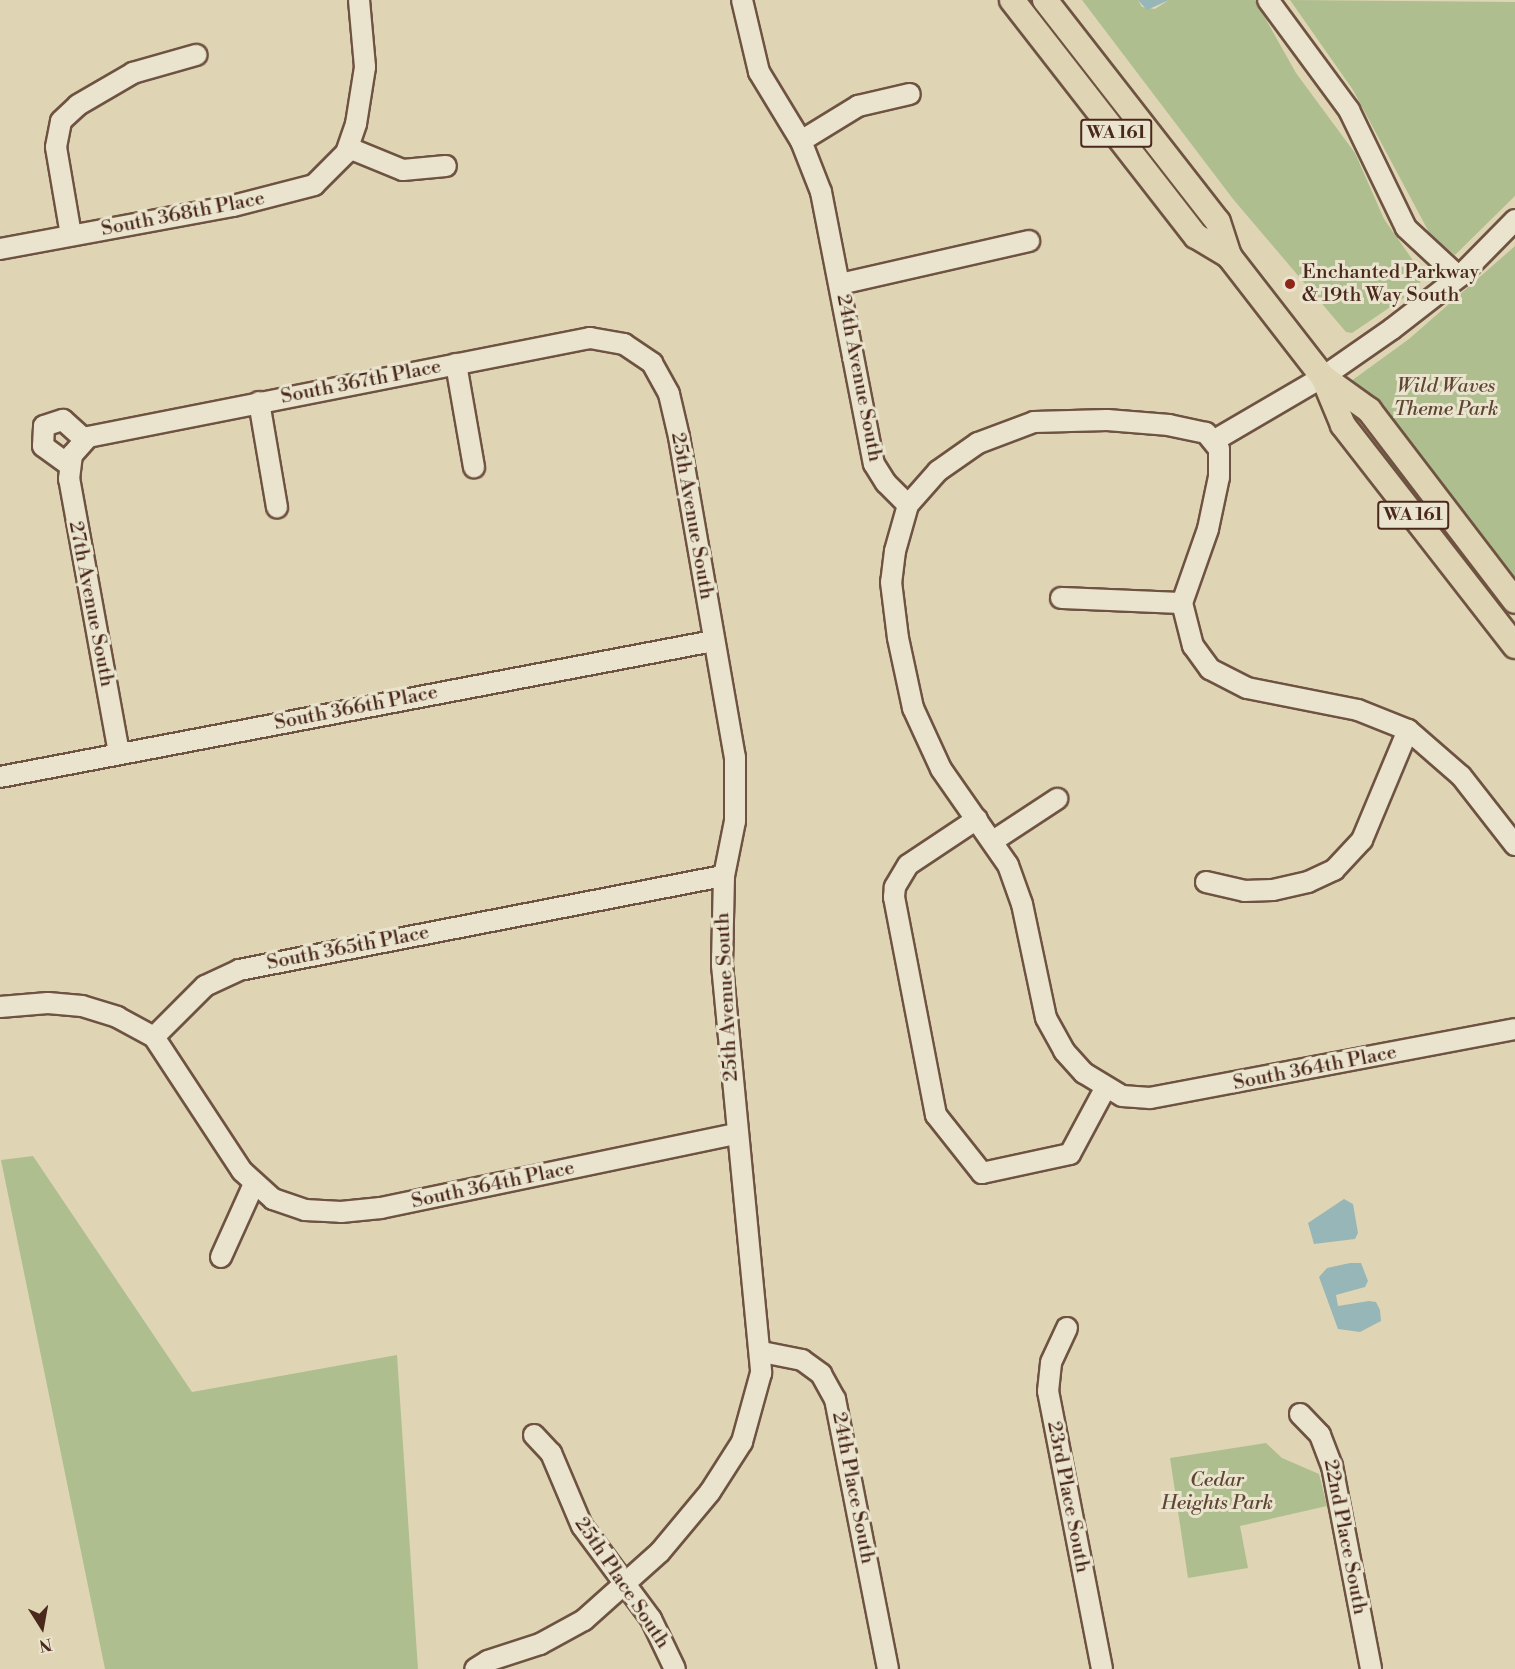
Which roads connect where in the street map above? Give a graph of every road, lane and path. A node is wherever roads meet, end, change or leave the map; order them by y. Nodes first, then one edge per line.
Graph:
1 (359, 0) edge
2 (742, 0) edge
3 (1012, 0) edge
4 (1045, 0) edge
5 (1269, 0) edge
6 (196, 56) dead end
7 (910, 93) dead end
8 (801, 141) junction
9 (349, 148) junction
10 (446, 166) dead end
11 (1515, 220) edge
12 (71, 235) junction
13 (1029, 241) dead end
14 (0, 249) edge
15 (1229, 256) junction
16 (1459, 277) junction
17 (840, 284) junction
18 (456, 363) junction
19 (652, 363) joint
20 (1323, 377) junction
21 (259, 402) junction
22 (84, 439) junction
23 (1215, 440) junction
24 (70, 460) junction
25 (474, 467) dead end
26 (909, 505) junction
27 (277, 507) dead end
28 (1061, 598) dead end
29 (1515, 601) edge
30 (1182, 603) junction
31 (713, 641) junction
32 (1515, 646) edge
33 (1408, 730) junction
34 (119, 753) junction
35 (0, 777) edge
36 (1057, 799) dead end
37 (977, 819) junction
38 (993, 841) junction
39 (1515, 845) edge
40 (724, 876) junction
41 (1206, 882) dead end
42 (0, 1007) edge
43 (1515, 1029) edge
44 (154, 1037) junction
45 (1111, 1090) junction
46 (736, 1134) junction
47 (254, 1184) junction
48 (221, 1257) dead end
49 (1067, 1328) dead end
50 (762, 1352) junction
51 (1300, 1414) dead end
52 (534, 1436) dead end
53 (626, 1585) junction
54 (476, 1669) edge
55 (675, 1669) edge
56 (888, 1669) edge
57 (1102, 1669) edge
58 (1371, 1669) edge

1 - 9 street
2 - 8 street, 24th Avenue South
3 - 15 main road, WA 161
4 - 15 main road, WA 161
5 - 16 street
6 - 12 street
7 - 8 street
8 - 17 street, 24th Avenue South
9 - 10 street
9 - 12 street, South 368th Place
11 - 16 street
12 - 14 street, South 368th Place
13 - 17 street
15 - 20 main road, WA 161
16 - 20 street
17 - 26 street, 24th Avenue South
18 - 19 street, South 367th Place
18 - 21 street, South 367th Place
18 - 25 street
19 - 31 street, 25th Avenue South
20 - 23 street
20 - 29 main road, WA 161
20 - 32 main road, WA 161
21 - 22 street, South 367th Place
21 - 27 street
22 - 24 street
22 - 24 street
23 - 26 street
23 - 30 street
24 - 34 street, 27th Avenue South
26 - 37 street
28 - 30 street
30 - 33 street
31 - 34 street, South 366th Place
31 - 40 street, 25th Avenue South
33 - 39 street
33 - 41 street
34 - 35 street, South 366th Place
36 - 38 street
37 - 38 street
37 - 45 street
38 - 45 street
40 - 44 street, South 365th Place
40 - 46 street, 25th Avenue South
42 - 44 street
43 - 45 street, South 364th Place
44 - 47 street, South 364th Place
46 - 47 street, South 364th Place
46 - 50 street, 25th Avenue South
47 - 48 street
49 - 57 street, 23rd Place South
50 - 53 street, 25th Avenue South
50 - 56 street, 24th Place South
51 - 58 street, 22nd Place South
52 - 53 street, 25th Place South
53 - 54 street, 25th Avenue South
53 - 55 street, 25th Place South

